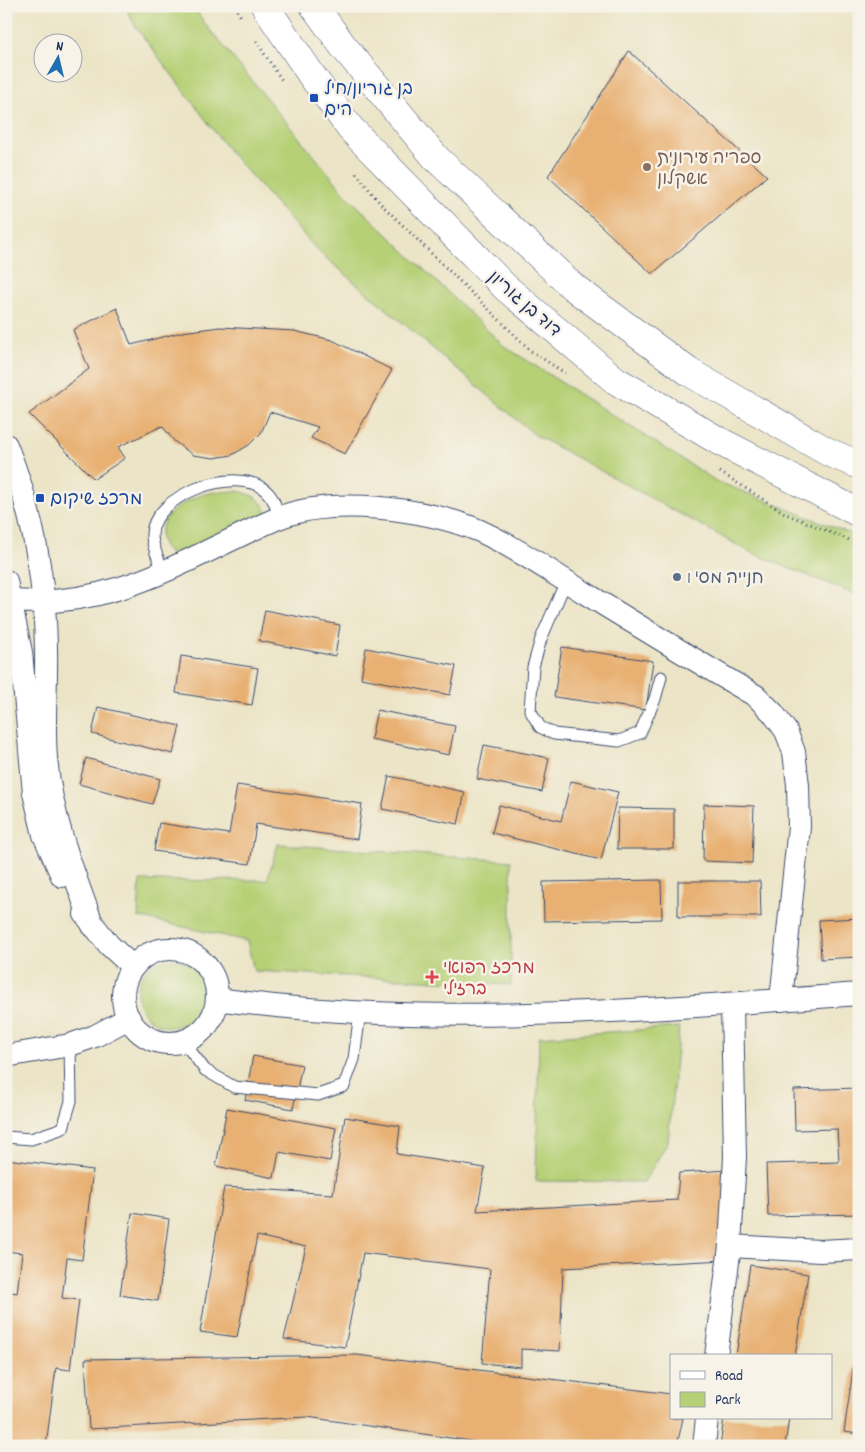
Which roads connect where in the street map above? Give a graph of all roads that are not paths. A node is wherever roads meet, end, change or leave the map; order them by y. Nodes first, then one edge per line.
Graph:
1 (265, 6) edge
2 (314, 6) edge
3 (6, 445) edge
4 (859, 465) edge
5 (859, 513) edge
6 (279, 518) junction
7 (164, 572) junction
8 (566, 581) junction
9 (9, 591) edge
10 (44, 603) junction
11 (661, 677) dead end
12 (93, 926) junction
13 (133, 967) junction
14 (859, 994) edge
15 (217, 999) junction
16 (782, 1000) junction
17 (732, 1004) junction
18 (360, 1012) junction
19 (129, 1018) junction
20 (183, 1040) junction
21 (70, 1045) junction
22 (6, 1056) edge
23 (6, 1136) edge
24 (730, 1246) junction
25 (859, 1249) edge
26 (716, 1354) edge
27 (707, 1420) edge
28 (704, 1446) edge

1 - 5 main road, דוד בן גוריון
2 - 4 main road
3 - 10 street
6 - 7 street
6 - 7 lane
6 - 8 street
7 - 10 street
8 - 11 lane
8 - 16 street
9 - 10 street
9 - 12 street
10 - 12 street
12 - 13 street
13 - 15 street
13 - 19 street
14 - 16 street
15 - 18 street
15 - 20 street
16 - 17 street
17 - 18 street
17 - 24 street
18 - 20 lane
19 - 20 street
19 - 21 street
21 - 22 street
21 - 23 lane
24 - 25 street
24 - 26 street
27 - 28 street

